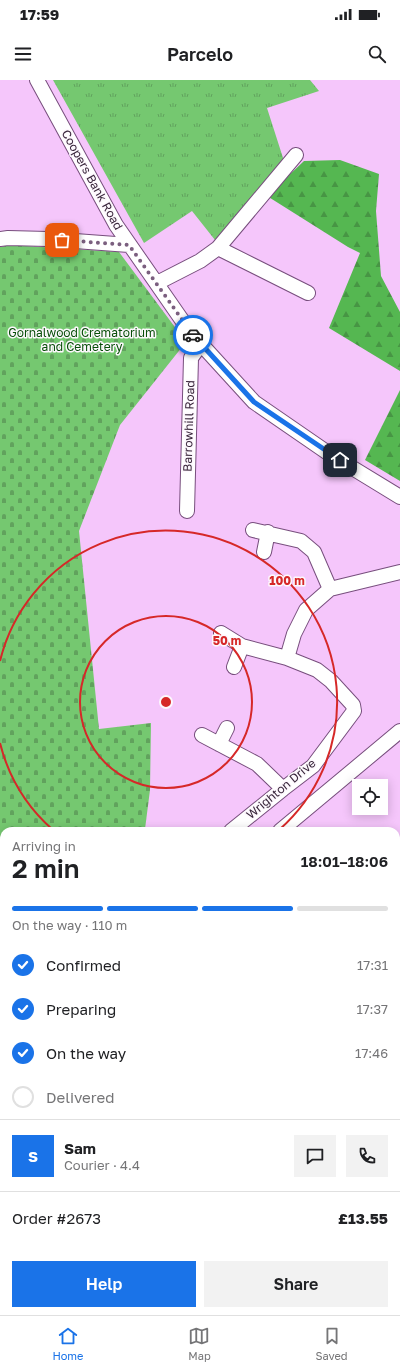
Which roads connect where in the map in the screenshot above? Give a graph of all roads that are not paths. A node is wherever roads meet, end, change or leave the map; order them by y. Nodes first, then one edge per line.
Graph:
1 (37, 80) edge
2 (296, 155) dead end
3 (0, 239) edge
4 (129, 245) junction
5 (218, 248) junction
6 (157, 283) junction
7 (308, 293) dead end
8 (201, 344) junction
9 (400, 498) edge
10 (187, 511) dead end
11 (253, 530) dead end
12 (268, 532) junction
13 (264, 552) dead end
14 (400, 572) edge
15 (330, 589) junction
16 (221, 633) dead end
17 (242, 646) junction
18 (287, 658) junction
19 (234, 668) dead end
20 (227, 728) dead end
21 (400, 731) edge
22 (202, 735) dead end
23 (219, 744) junction
24 (283, 789) junction
25 (236, 827) edge
26 (285, 827) edge

1 - 4 street, Coopers Bank Road
2 - 5 street
3 - 4 street
4 - 6 street, Coopers Bank Road
5 - 6 street
5 - 7 street
6 - 8 street, Coopers Bank Road
8 - 9 street, Coopers Bank Road
8 - 10 street, Barrowhill Road
11 - 12 street
12 - 13 street
12 - 15 street
14 - 15 street
15 - 18 street
16 - 17 street
17 - 18 street
17 - 19 street
18 - 24 street, Wrighton Drive
20 - 23 street
21 - 26 street
22 - 23 street
23 - 24 street
24 - 25 street, Wrighton Drive

